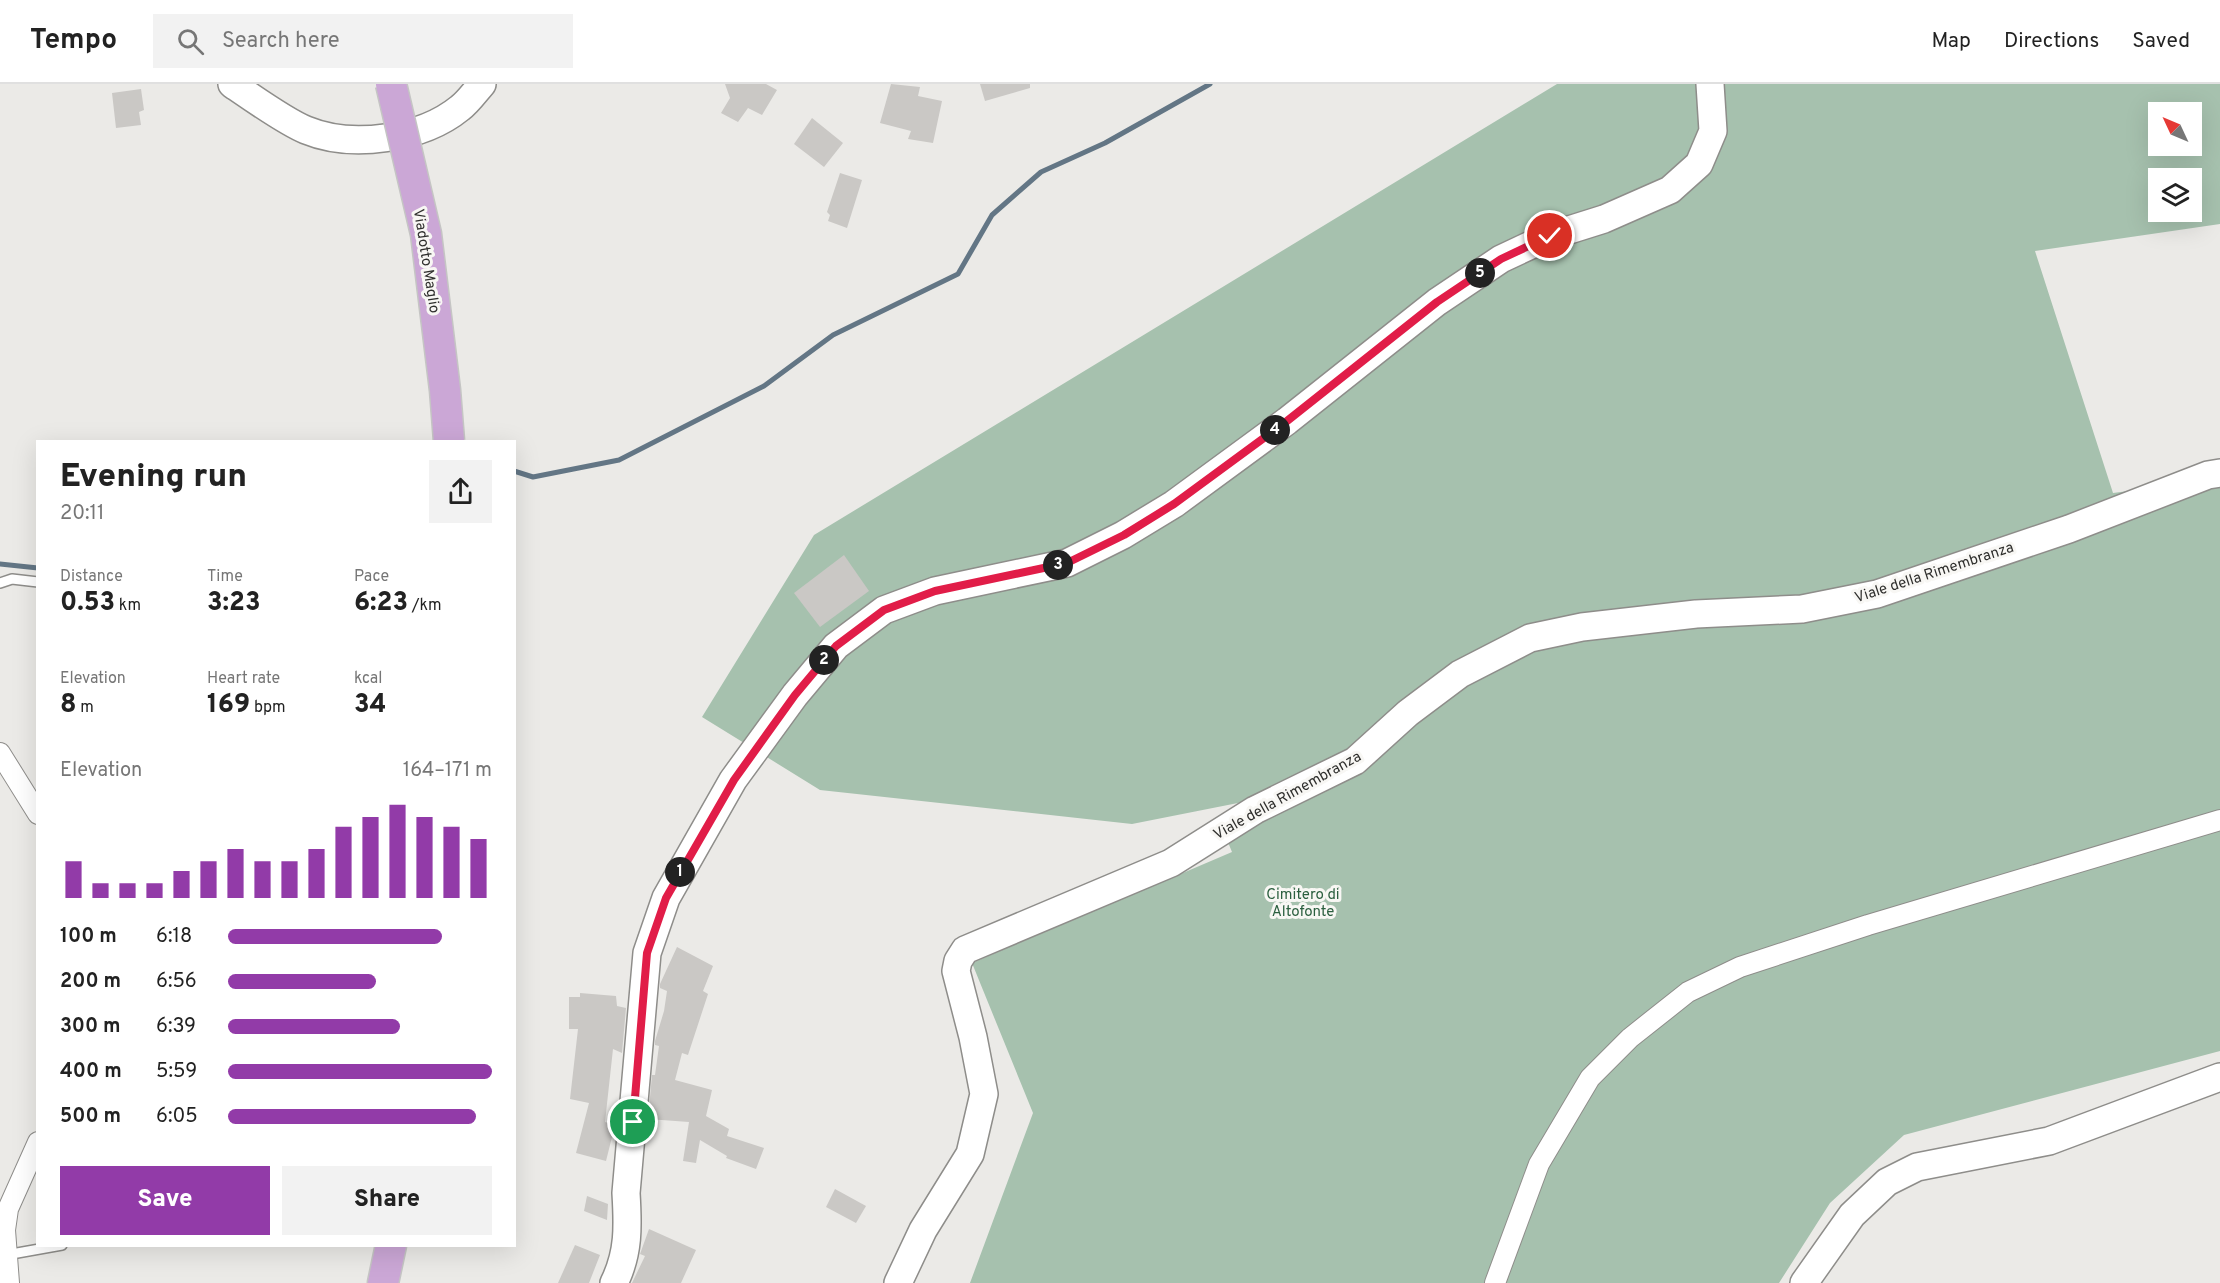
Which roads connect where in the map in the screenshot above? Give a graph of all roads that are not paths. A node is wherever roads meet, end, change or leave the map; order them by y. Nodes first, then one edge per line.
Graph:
1 (232, 84) edge
2 (391, 84) edge
3 (482, 84) edge
4 (1710, 84) edge
5 (449, 440) edge
6 (2220, 473) edge
7 (36, 582) edge
8 (0, 583) edge
9 (1, 758) edge
10 (36, 811) edge
11 (2220, 819) edge
12 (2220, 1077) edge
13 (36, 1146) edge
14 (51, 1247) edge
15 (391, 1247) edge
16 (6, 1255) junction
17 (9, 1283) edge
18 (383, 1283) edge
19 (614, 1283) edge
20 (897, 1283) edge
21 (1495, 1283) edge
22 (1804, 1283) edge

1 - 3 main road
2 - 5 main road, Viadotto Maglio, bridge
4 - 19 main road
6 - 20 main road, Viale della Rimembranza
7 - 8 lane
9 - 10 street
11 - 21 street
12 - 22 main road
13 - 16 street
14 - 16 lane
15 - 18 main road
16 - 17 street

